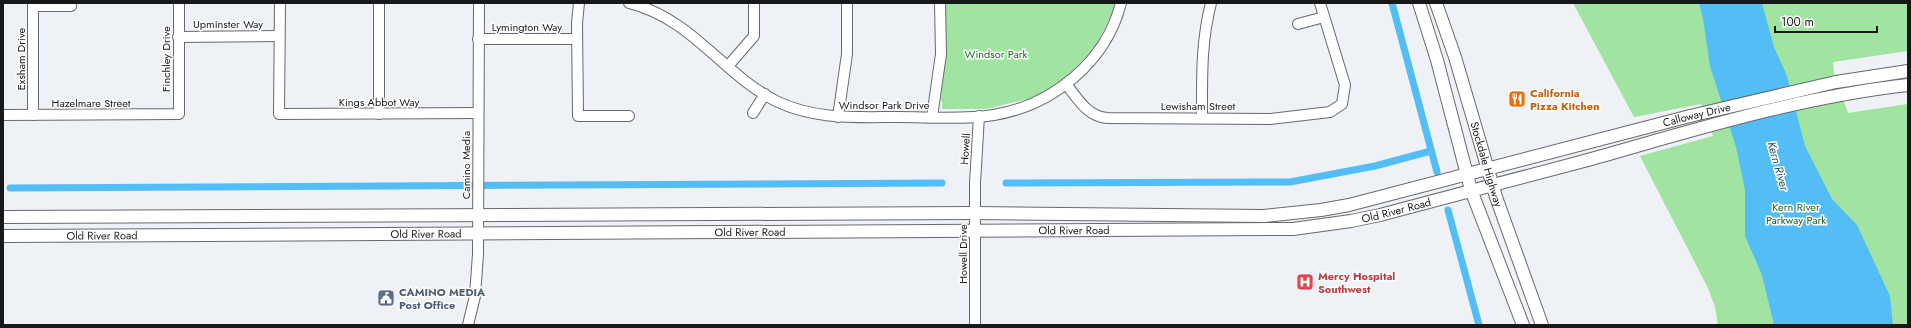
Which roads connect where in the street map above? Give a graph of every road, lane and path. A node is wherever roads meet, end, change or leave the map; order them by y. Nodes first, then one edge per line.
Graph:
1 (179, 3) edge
2 (280, 3) edge
3 (379, 3) edge
4 (479, 3) edge
5 (579, 3) edge
6 (629, 3) edge
7 (754, 3) edge
8 (847, 3) edge
9 (940, 3) edge
10 (1121, 3) edge
11 (1211, 3) edge
12 (1320, 3) edge
13 (1419, 3) edge
14 (1426, 3) edge
15 (1436, 3) edge
16 (33, 5) edge
17 (71, 6) dead end
18 (1324, 17) junction
19 (1298, 24) dead end
20 (1446, 31) junction
21 (279, 36) junction
22 (178, 37) junction
23 (478, 39) junction
24 (577, 39) junction
25 (728, 66) junction
26 (1908, 71) edge
27 (1066, 84) junction
28 (1908, 85) edge
29 (765, 94) junction
30 (478, 113) junction
31 (754, 113) dead end
32 (179, 114) joint
33 (379, 114) junction
34 (3, 115) edge
35 (33, 115) junction
36 (629, 116) dead end
37 (979, 116) junction
38 (838, 117) junction
39 (932, 117) junction
40 (1202, 118) junction
41 (1488, 170) junction
42 (1467, 175) junction
43 (975, 183) joint
44 (1492, 185) junction
45 (1472, 190) junction
46 (975, 213) junction
47 (3, 216) edge
48 (478, 216) junction
49 (1222, 216) junction
50 (1164, 231) junction
51 (975, 232) junction
52 (478, 234) junction
53 (3, 236) edge
54 (1502, 270) junction
55 (468, 325) edge
56 (975, 325) edge
57 (1523, 325) edge
58 (1531, 325) edge
59 (1542, 325) edge

1 - 22 street, Finchley Drive
2 - 21 street
3 - 33 street
4 - 23 street, Camino Media
5 - 24 street
6 - 25 street, Windsor Park Drive
7 - 25 street
8 - 38 street
9 - 39 street
10 - 27 street, Windsor Park Drive
11 - 40 street
12 - 18 street
13 - 42 main road, Stockdale Highway
14 - 20 main road
15 - 20 main road, Stockdale Highway
16 - 17 street
16 - 35 street, Exsham Drive
18 - 19 street
18 - 40 street, Lewisham Street
20 - 41 main road, Stockdale Highway
21 - 22 street, Upminster Way
21 - 33 street, Kings Abbot Way
22 - 32 street, Finchley Drive
23 - 24 street, Lymington Way
23 - 30 street, Camino Media
24 - 36 street
25 - 29 street, Windsor Park Drive
26 - 41 main road, Calloway Drive
27 - 37 street, Windsor Park Drive
27 - 40 street, Lewisham Street
28 - 44 main road, Calloway Drive
29 - 31 street
29 - 38 street, Windsor Park Drive
30 - 33 street, Kings Abbot Way
30 - 48 street, Camino Media
32 - 35 street, Hazelmare Street
34 - 35 street, Hazelmare Street
37 - 39 street, Windsor Park Drive
37 - 43 street, Howell
38 - 39 street, Windsor Park Drive
41 - 42 main road, Old River Road
41 - 44 main road, Stockdale Highway
42 - 45 main road, Stockdale Highway
42 - 49 main road, Old River Road
43 - 46 street, Howell Drive
44 - 45 main road, Old River Road
44 - 59 main road, Stockdale Highway
45 - 50 main road, Old River Road
45 - 54 main road, Stockdale Highway
46 - 48 main road, Old River Road
46 - 49 main road, Old River Road
46 - 51 street, Howell Drive
47 - 48 main road, Old River Road
48 - 52 street, Camino Media
49 - 50 main road
50 - 51 main road, Old River Road
51 - 52 main road, Old River Road
51 - 56 street, Howell Drive
52 - 53 main road, Old River Road
52 - 55 street, Camino Media
54 - 57 main road, Stockdale Highway
54 - 58 main road

